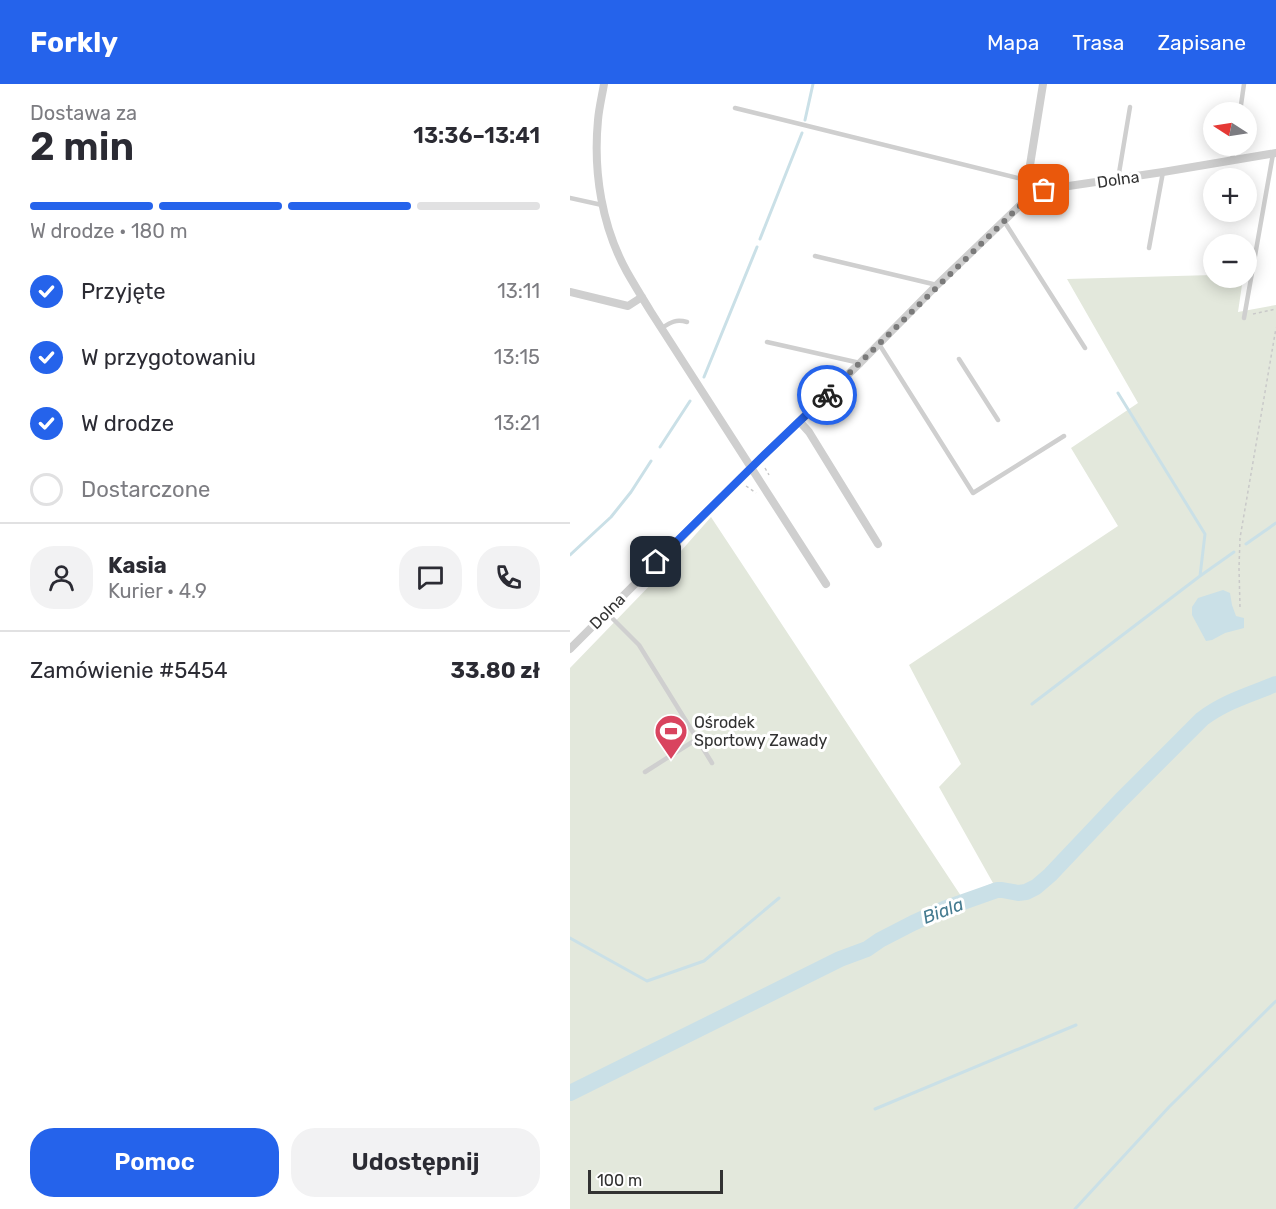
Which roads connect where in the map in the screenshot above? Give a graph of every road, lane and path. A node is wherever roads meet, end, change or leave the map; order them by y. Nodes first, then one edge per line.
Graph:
1 (604, 84) edge
2 (1042, 84) edge
3 (1244, 84) edge
4 (1241, 102) edge
5 (1130, 107) dead end
6 (735, 108) dead end
7 (1275, 153) edge
8 (1233, 156) edge
9 (1232, 160) junction
10 (1162, 172) junction
11 (1030, 177) junction
12 (1118, 179) junction
13 (1035, 191) junction
14 (570, 198) edge
15 (603, 205) junction
16 (1004, 221) junction
17 (1149, 248) dead end
18 (815, 256) dead end
19 (937, 285) junction
20 (570, 292) edge
21 (642, 297) junction
22 (1276, 309) edge
23 (1244, 318) joint
24 (687, 321) dead end
25 (662, 328) junction
26 (1276, 328) edge
27 (767, 342) dead end
28 (879, 344) junction
29 (1085, 348) dead end
30 (959, 358) dead end
31 (860, 363) junction
32 (999, 420) dead end
33 (800, 422) junction
34 (1064, 436) dead end
35 (764, 464) dead end
36 (752, 467) junction
37 (769, 475) dead end
38 (878, 544) dead end
39 (826, 584) dead end
40 (1240, 606) dead end
41 (606, 612) junction
42 (570, 649) edge
43 (697, 739) junction
44 (712, 763) dead end
45 (645, 772) dead end

1 - 15 street
2 - 11 street
3 - 4 lane
5 - 12 lane
6 - 11 lane
7 - 9 street, Dolna
7 - 23 lane
8 - 9 lane
9 - 10 street, Dolna
10 - 12 street, Dolna
10 - 17 lane
11 - 13 street
12 - 13 street, Dolna
13 - 16 street, Dolna
14 - 15 lane
15 - 21 street
16 - 19 street, Dolna
16 - 29 lane
18 - 19 lane
19 - 28 street, Dolna
20 - 21 street
21 - 25 street
22 - 23 path
24 - 25 lane
25 - 36 street
26 - 40 path
27 - 31 lane
28 - 31 street, Dolna
28 - 34 lane
30 - 32 lane
31 - 33 street, Dolna
33 - 36 street, Dolna
33 - 38 street
35 - 37 path
36 - 39 street
36 - 41 street, Dolna
41 - 42 street, Dolna
41 - 43 lane
43 - 44 lane
43 - 45 lane

